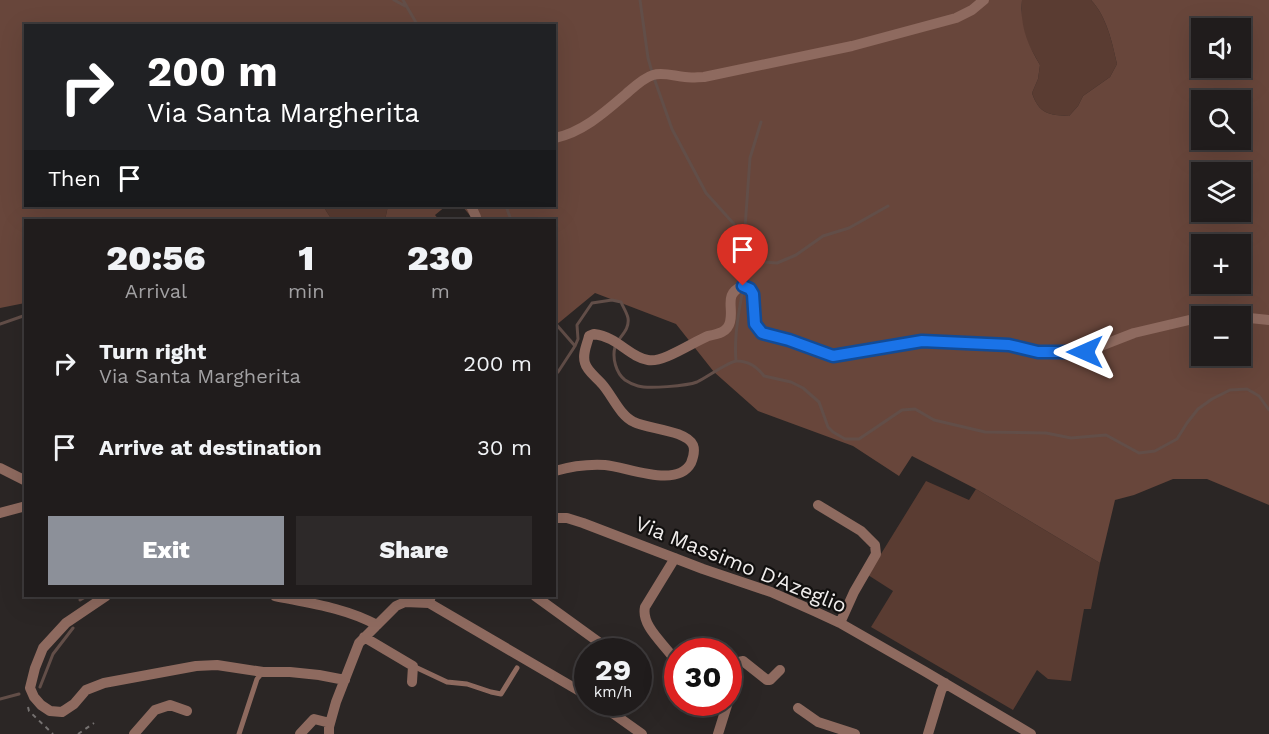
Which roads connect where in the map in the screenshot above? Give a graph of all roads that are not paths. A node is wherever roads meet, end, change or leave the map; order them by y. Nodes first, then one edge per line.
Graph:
1 (984, 0) edge
2 (556, 138) edge
3 (1251, 318) edge
4 (1191, 320) edge
5 (1269, 320) edge
6 (0, 468) edge
7 (556, 471) edge
8 (24, 480) edge
9 (818, 505) dead end
10 (24, 507) edge
11 (0, 513) edge
12 (556, 518) edge
13 (675, 558) junction
14 (105, 597) edge
15 (279, 597) edge
16 (536, 597) edge
17 (430, 599) edge
18 (840, 623) junction
19 (377, 625) junction
20 (364, 637) junction
21 (594, 638) edge
22 (664, 646) edge
23 (742, 661) edge
24 (413, 666) junction
25 (517, 668) dead end
26 (780, 670) dead end
27 (263, 672) junction
28 (345, 680) junction
29 (412, 682) dead end
30 (945, 683) junction
31 (574, 687) edge
32 (798, 708) dead end
33 (187, 711) dead end
34 (616, 716) edge
35 (723, 716) edge
36 (329, 729) edge
37 (134, 734) edge
38 (239, 734) edge
39 (300, 734) edge
40 (642, 734) edge
41 (718, 734) edge
42 (855, 734) edge
43 (928, 734) edge
44 (1031, 734) edge

1 - 2 street
3 - 5 street
4 - 7 street
6 - 8 street
9 - 18 street
10 - 11 street
12 - 13 street, Via Massimo D'Azeglio
13 - 18 street, Via Massimo D'Azeglio
13 - 22 street
14 - 27 street
15 - 19 street
16 - 21 street
17 - 19 street
17 - 31 street
18 - 30 street, Via Massimo D'Azeglio
19 - 20 street
20 - 24 street
20 - 28 street
23 - 26 street
24 - 25 lane
24 - 29 street
27 - 28 street
27 - 38 lane
28 - 36 street
30 - 43 street
30 - 44 street, Via Massimo D'Azeglio
32 - 42 street
33 - 37 street
34 - 40 street
35 - 41 street
36 - 39 street

